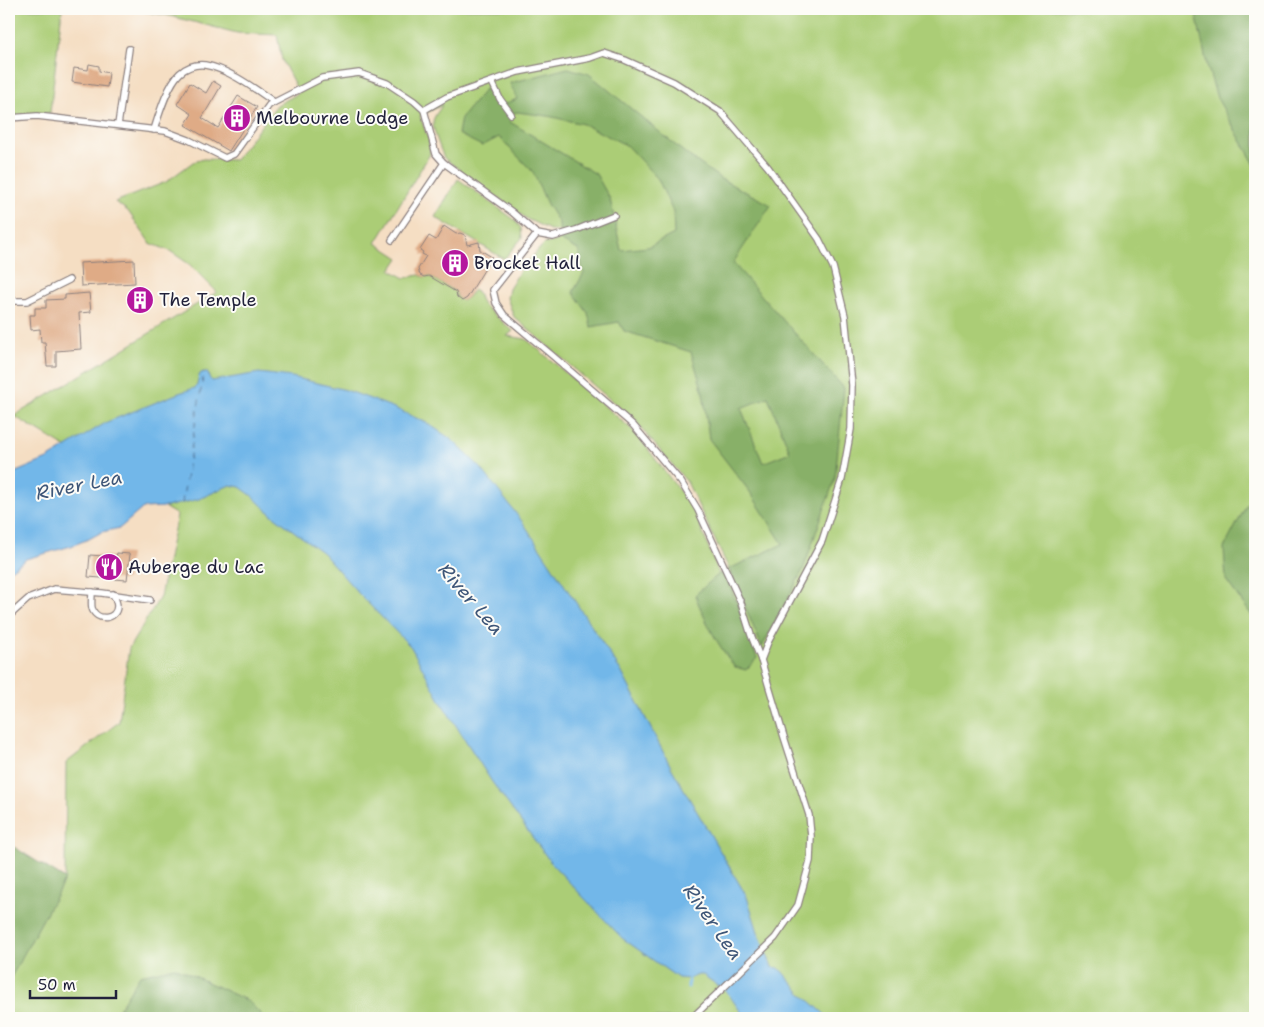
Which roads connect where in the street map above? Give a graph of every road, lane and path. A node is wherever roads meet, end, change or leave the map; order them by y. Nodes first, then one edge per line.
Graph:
1 (129, 49) dead end
2 (492, 82) junction
3 (274, 102) junction
4 (424, 110) junction
5 (511, 114) dead end
6 (9, 118) edge
7 (118, 125) junction
8 (154, 130) junction
9 (444, 163) junction
10 (614, 215) dead end
11 (537, 234) junction
12 (392, 240) dead end
13 (68, 280) dead end
14 (9, 301) edge
15 (92, 592) junction
16 (113, 594) junction
17 (150, 600) dead end
18 (9, 616) edge
19 (761, 660) junction
20 (692, 1018) edge

1 - 7 lane
2 - 4 lane
2 - 5 lane
2 - 19 lane
3 - 4 lane
3 - 8 lane
3 - 8 lane
4 - 9 lane
6 - 7 lane
7 - 8 lane
9 - 11 lane
9 - 12 lane
10 - 11 lane
11 - 19 lane
13 - 14 lane
15 - 16 lane
15 - 16 lane
15 - 18 lane
16 - 17 lane
19 - 20 lane

